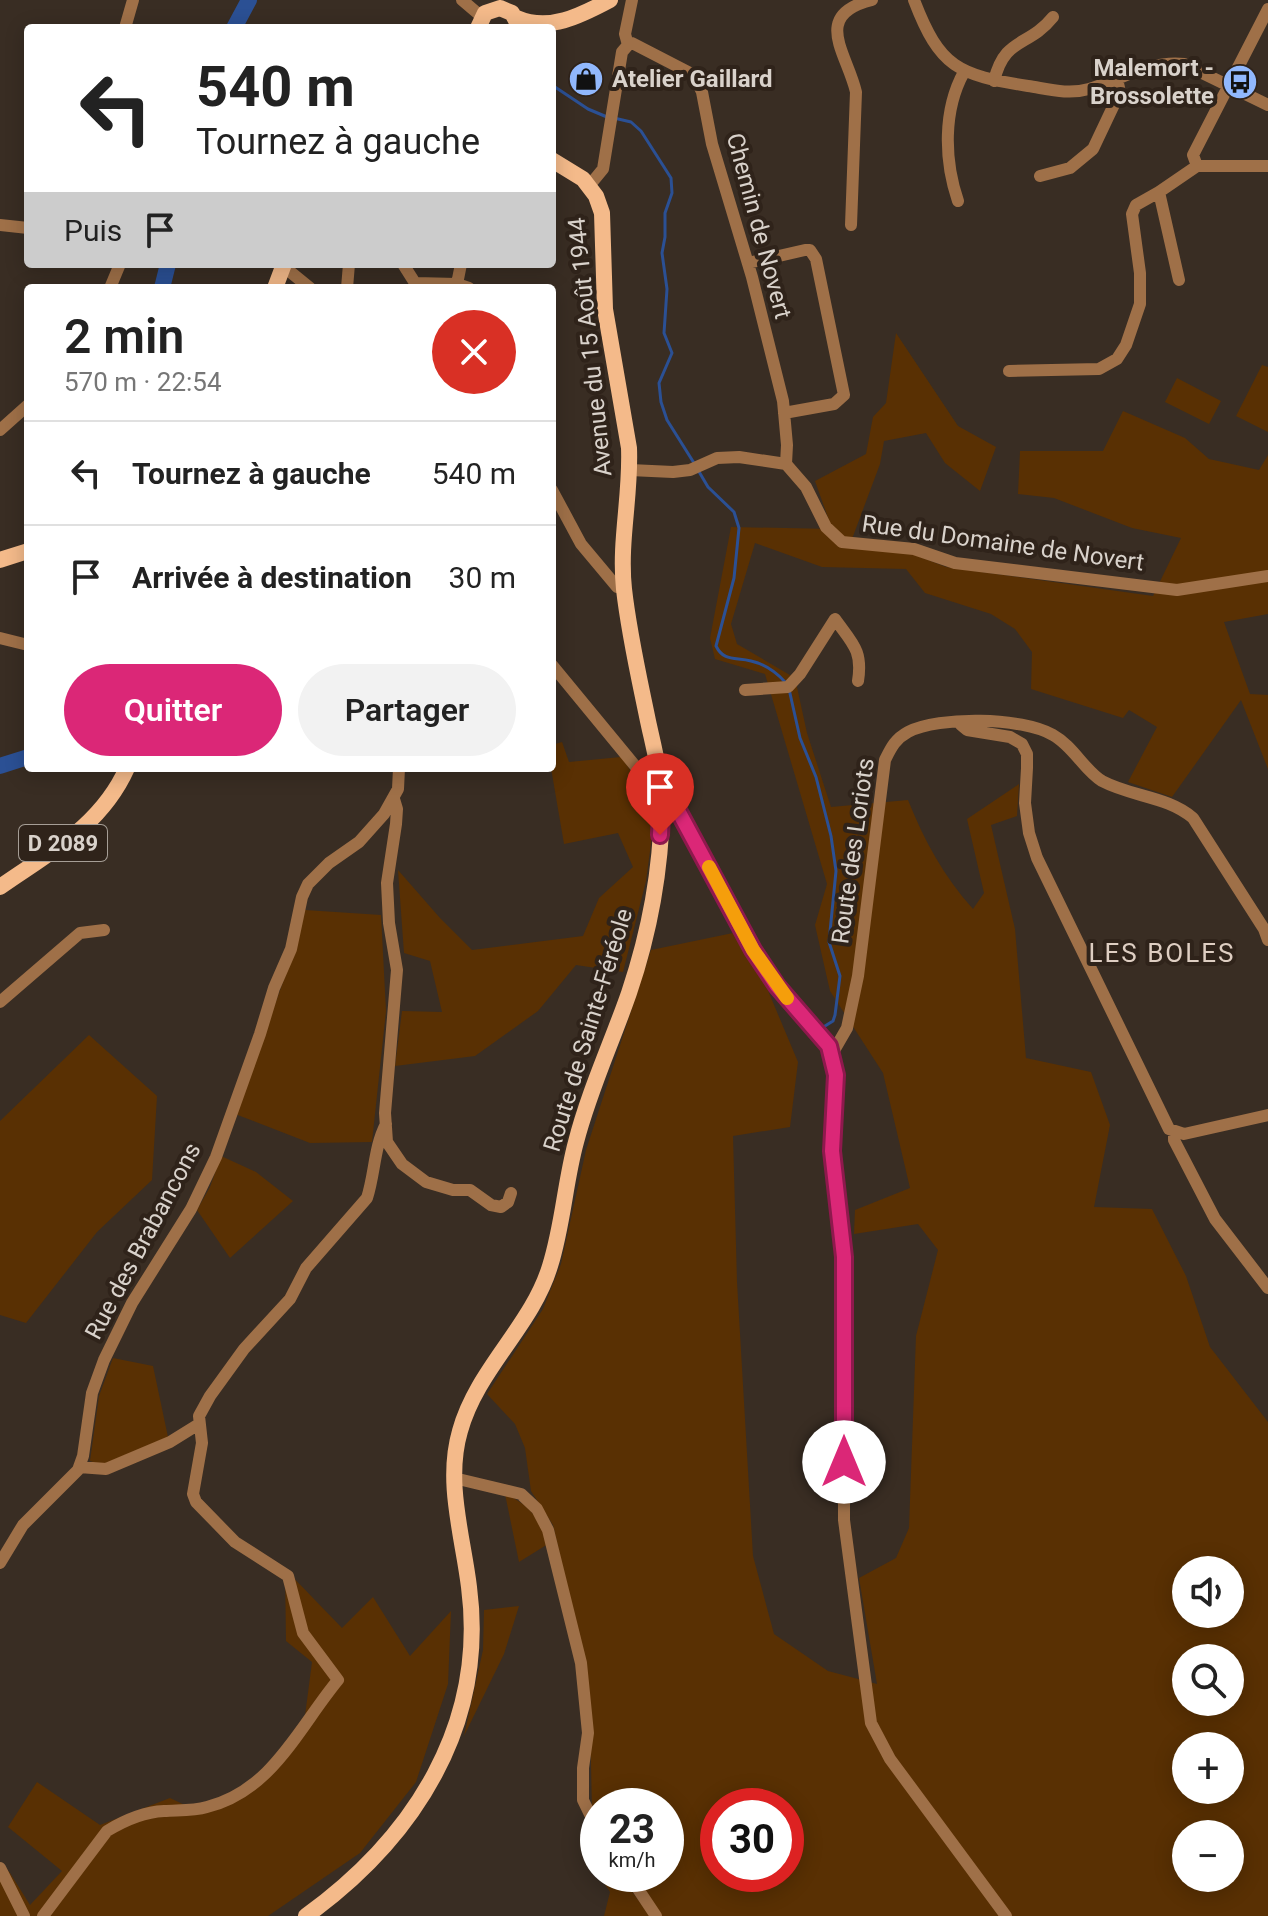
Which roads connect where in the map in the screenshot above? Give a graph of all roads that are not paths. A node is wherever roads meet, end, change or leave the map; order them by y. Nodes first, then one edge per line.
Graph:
1 (133, 0) edge
2 (462, 0) edge
3 (610, 0) edge
4 (632, 0) edge
5 (872, 0) edge
6 (914, 0) edge
7 (1268, 9) edge
8 (514, 15) edge
9 (483, 17) edge
10 (1053, 17) dead end
11 (126, 24) edge
12 (554, 24) edge
13 (628, 45) junction
14 (964, 72) junction
15 (1117, 79) junction
16 (994, 81) junction
17 (1229, 86) junction
18 (1268, 105) edge
19 (556, 162) edge
20 (1197, 166) junction
21 (1268, 166) edge
22 (1040, 176) dead end
23 (589, 186) junction
24 (1159, 192) junction
25 (958, 201) dead end
26 (0, 225) edge
27 (851, 225) dead end
28 (24, 228) edge
29 (748, 263) junction
30 (290, 268) edge
31 (292, 268) edge
32 (406, 268) edge
33 (1179, 280) dead end
34 (278, 284) edge
35 (306, 284) edge
36 (431, 284) edge
37 (1009, 371) dead end
38 (24, 411) edge
39 (784, 413) junction
40 (0, 430) edge
41 (786, 464) junction
42 (630, 470) junction
43 (556, 497) edge
44 (24, 552) edge
45 (0, 560) edge
46 (1268, 576) edge
47 (624, 588) junction
48 (0, 638) edge
49 (24, 644) edge
50 (556, 670) edge
51 (858, 681) dead end
52 (745, 690) dead end
53 (959, 723) junction
54 (125, 772) edge
55 (399, 772) edge
56 (662, 793) junction
57 (394, 799) junction
58 (0, 887) edge
59 (104, 930) dead end
60 (1268, 940) edge
61 (0, 1002) edge
62 (832, 1054) junction
63 (1268, 1115) edge
64 (386, 1124) junction
65 (1174, 1132) junction
66 (511, 1193) dead end
67 (1268, 1288) edge
68 (199, 1424) junction
69 (79, 1467) junction
70 (454, 1478) junction
71 (0, 1563) edge
72 (583, 1788) edge
73 (0, 1868) edge
74 (640, 1892) edge
75 (24, 1916) edge
76 (43, 1916) edge
77 (306, 1916) edge
78 (656, 1916) edge
79 (1006, 1916) edge

1 - 11 street
2 - 9 street
3 - 12 main road
4 - 13 street, Avenue du 15 Août 1944
5 - 27 street
6 - 14 street
7 - 17 street
8 - 9 main road
10 - 16 street
13 - 23 street, Avenue du 15 Août 1944
13 - 29 street, Chemin de Novert
14 - 16 street
14 - 25 street
15 - 16 street
15 - 17 street
15 - 22 street
17 - 18 street
17 - 20 street
19 - 23 main road
20 - 21 street
20 - 24 street
23 - 42 main road, Avenue du 15 Août 1944
24 - 33 street
24 - 37 street
26 - 28 street
29 - 39 street, Chemin de Novert
29 - 39 street
30 - 34 main road
31 - 35 street
32 - 36 street
38 - 40 street
39 - 41 street, Chemin de Novert
41 - 42 street
41 - 46 street, Rue du Domaine de Novert
42 - 47 main road, Avenue du 15 Août 1944
43 - 47 street
44 - 45 main road
47 - 56 main road, Avenue du 15 Août 1944
48 - 49 street
50 - 56 street
51 - 52 street
53 - 60 street, Route des Loriots
53 - 62 street, Route des Loriots
53 - 65 street
54 - 58 main road, D 2089
55 - 57 street, Rue des Brabancons
56 - 62 street
56 - 70 main road, Route de Sainte-Féréole
57 - 64 street
57 - 69 street, Rue des Brabancons
59 - 61 street
62 - 79 street
63 - 65 street
64 - 66 street
64 - 68 street
65 - 67 street
68 - 69 street
68 - 76 street
69 - 71 street
70 - 72 street
70 - 77 main road, Route de Sainte-Féréole
73 - 75 street
74 - 78 street

